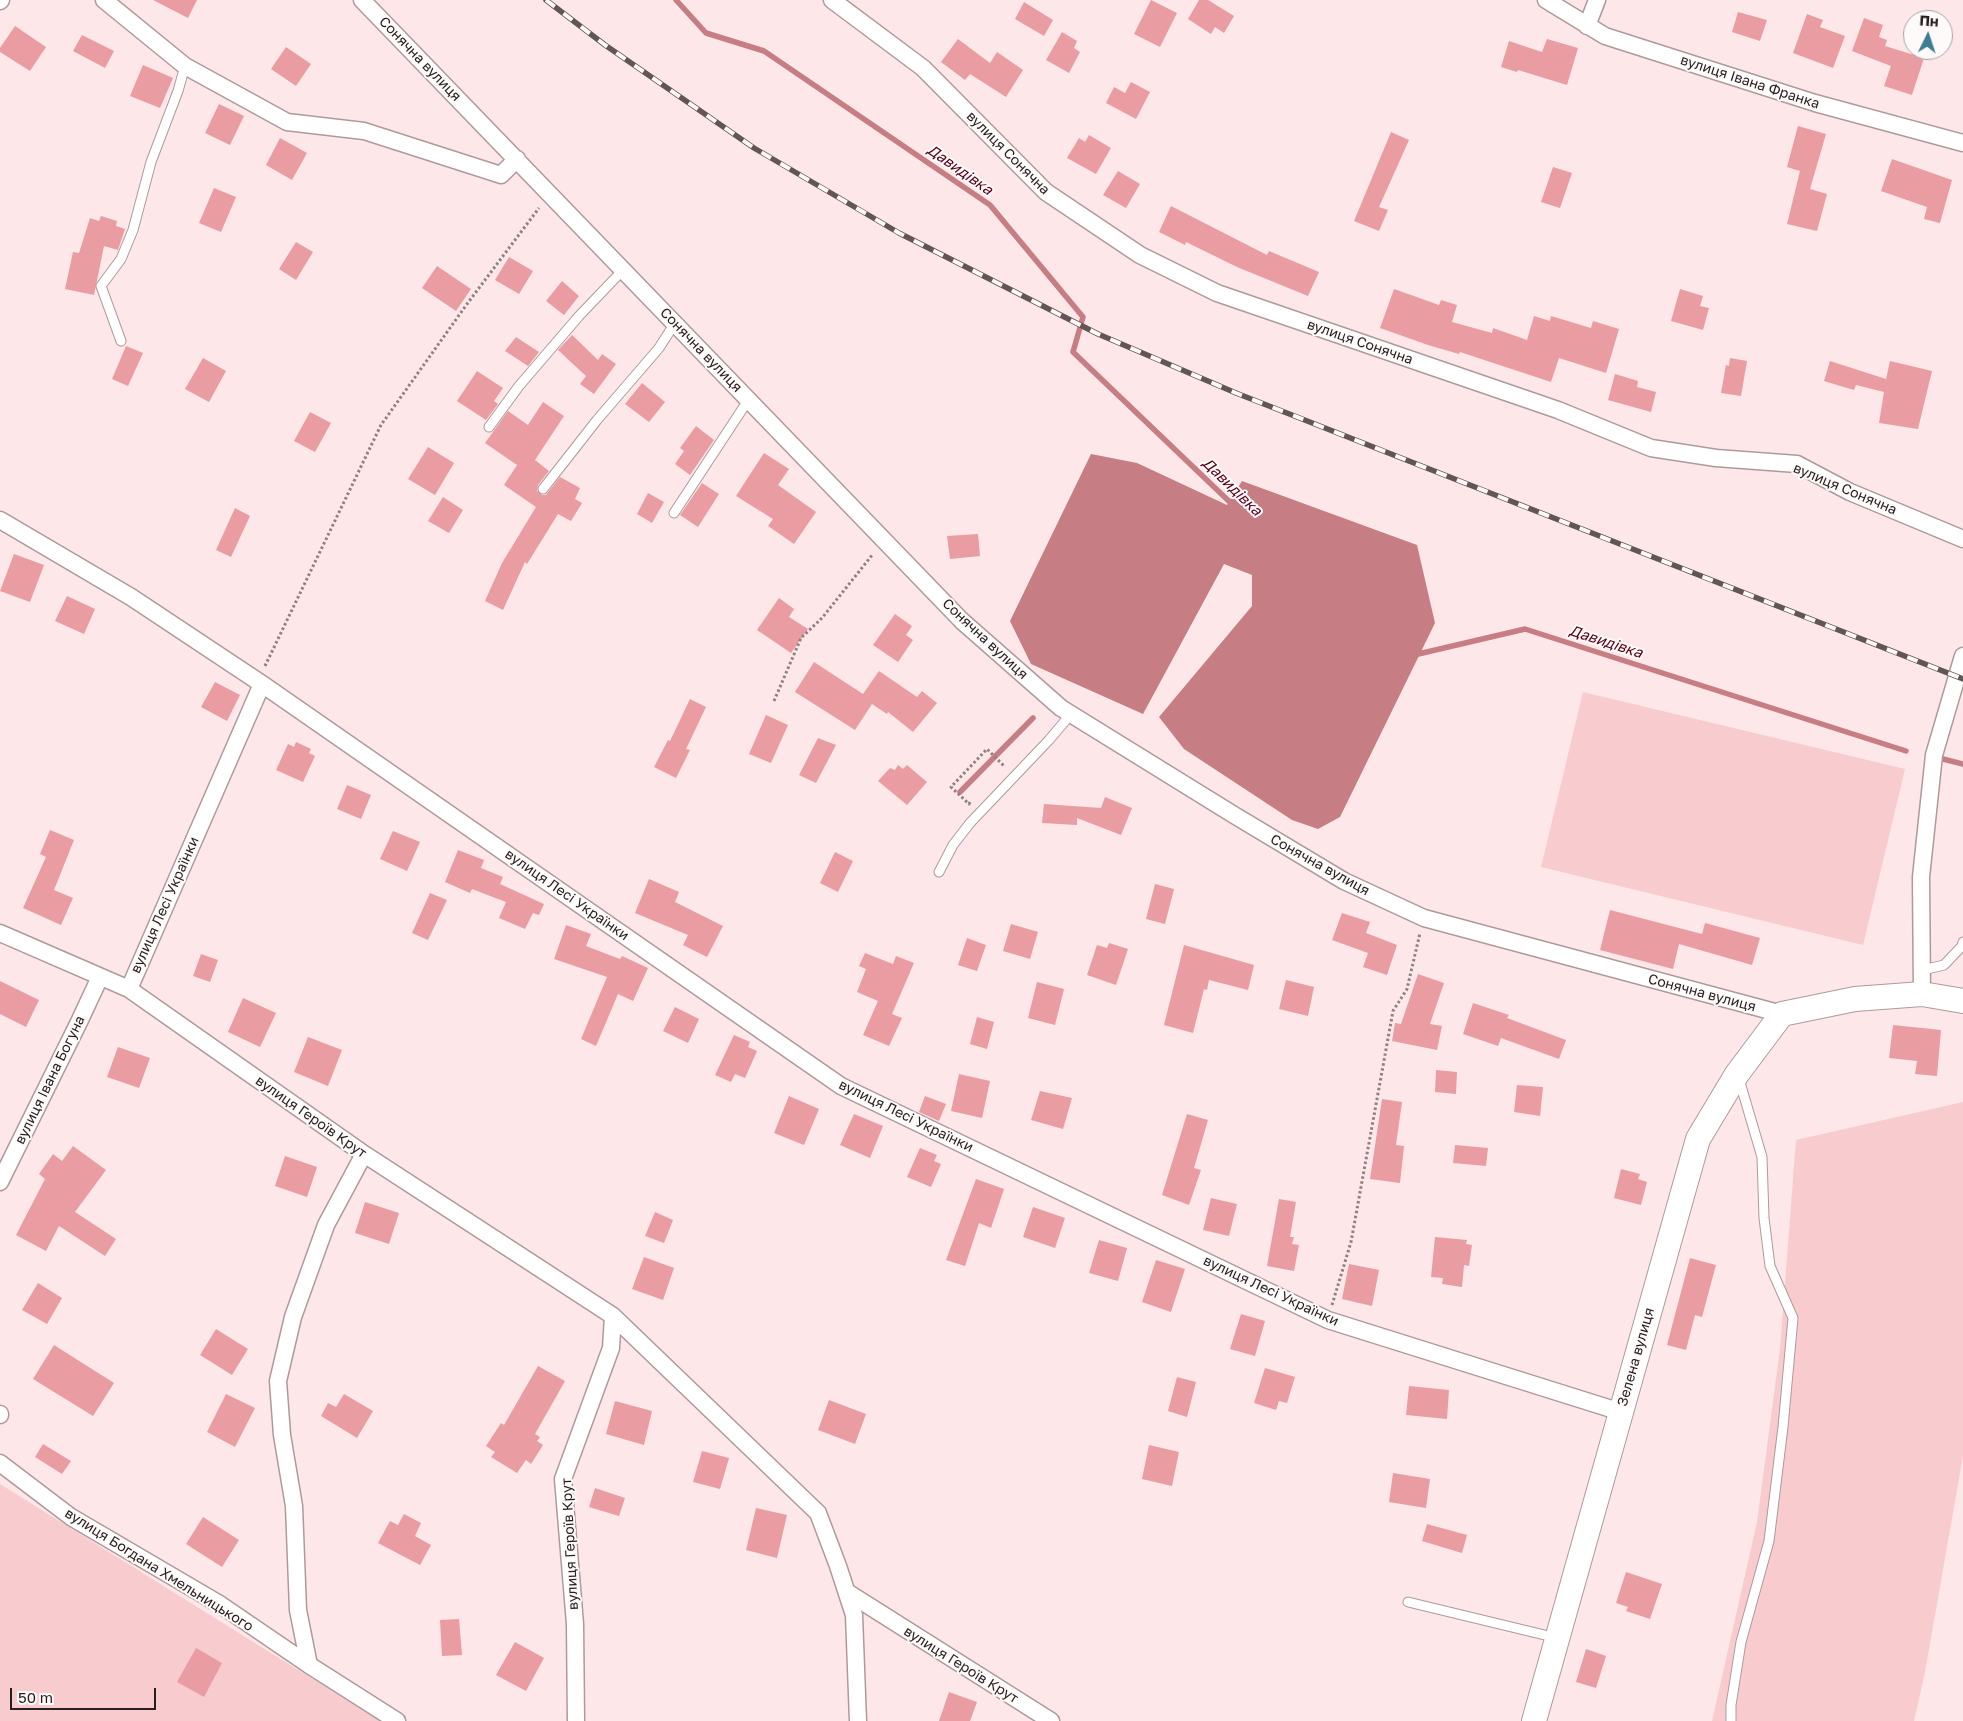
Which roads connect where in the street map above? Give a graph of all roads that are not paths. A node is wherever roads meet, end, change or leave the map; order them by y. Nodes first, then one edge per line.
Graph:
1 (104, 0) edge
2 (362, 0) edge
3 (832, 0) edge
4 (1546, 0) edge
5 (1597, 0) edge
6 (1587, 26) junction
7 (185, 66) junction
8 (1963, 143) edge
9 (517, 159) junction
10 (624, 270) junction
11 (675, 323) junction
12 (120, 341) dead end
13 (749, 399) junction
14 (489, 427) dead end
15 (543, 489) dead end
16 (674, 513) dead end
17 (0, 520) edge
18 (1963, 539) edge
19 (1963, 656) edge
20 (262, 684) junction
21 (1071, 714) junction
22 (939, 872) dead end
23 (0, 933) edge
24 (1963, 942) edge
25 (1923, 970) junction
26 (100, 977) junction
27 (129, 989) junction
28 (1922, 994) junction
29 (1963, 1001) edge
30 (1782, 1014) junction
31 (1737, 1074) junction
32 (364, 1154) junction
33 (0, 1182) edge
34 (613, 1316) junction
35 (1621, 1412) junction
36 (0, 1463) edge
37 (847, 1592) junction
38 (1408, 1602) dead end
39 (1557, 1638) junction
40 (309, 1665) junction
41 (397, 1721) edge
42 (576, 1721) edge
43 (858, 1721) edge
44 (1051, 1721) edge
45 (1534, 1721) edge
46 (1731, 1721) edge

1 - 7 street
2 - 9 street, Сонячна вулиця
3 - 18 street, вулиця Сонячна
4 - 6 street, вулиця Івана Франка
5 - 6 street
6 - 8 street, вулиця Івана Франка
7 - 9 street
7 - 12 lane
9 - 10 street, Сонячна вулиця
10 - 11 street, Сонячна вулиця
10 - 14 lane
11 - 13 street, Сонячна вулиця
11 - 15 lane
13 - 16 lane
13 - 21 street, Сонячна вулиця
17 - 20 street, вулиця Лесі Українки
19 - 25 street
20 - 27 street, вулиця Лесі Українки
20 - 35 street, вулиця Лесі Українки
21 - 22 lane
21 - 30 street, Сонячна вулиця
23 - 26 street, вулиця Героїв Крут
24 - 25 lane
25 - 28 street
26 - 27 street, вулиця Героїв Крут
26 - 33 street, вулиця Івана Богуна
27 - 32 street, вулиця Героїв Крут
28 - 29 street
28 - 30 street
30 - 31 street, Зелена вулиця
31 - 35 street, Зелена вулиця
31 - 46 lane
32 - 34 street, вулиця Героїв Крут
32 - 40 street
34 - 37 street, вулиця Героїв Крут
34 - 42 street, вулиця Героїв Крут
35 - 39 street, Зелена вулиця
36 - 40 street, вулиця Богдана Хмельницького
37 - 43 street, вулиця Героїв Крут
37 - 44 street, вулиця Героїв Крут
38 - 39 lane
39 - 45 street, Зелена вулиця
40 - 41 street, вулиця Богдана Хмельницького

